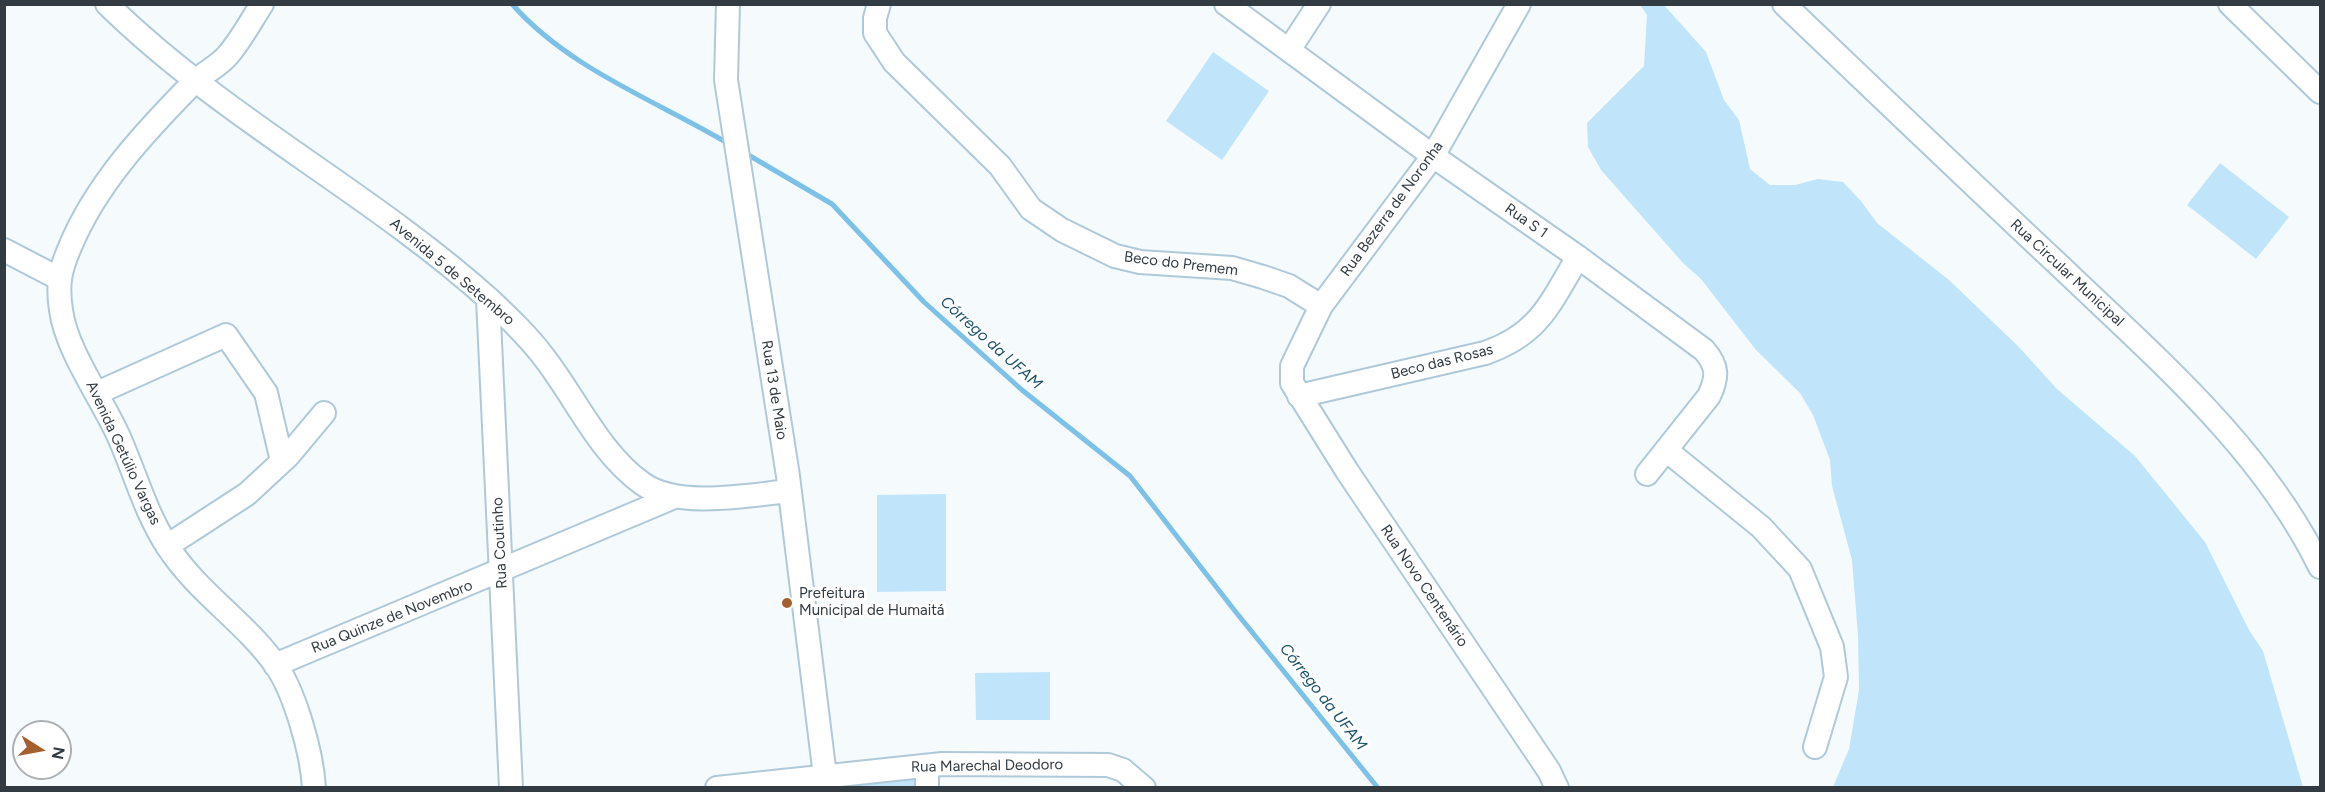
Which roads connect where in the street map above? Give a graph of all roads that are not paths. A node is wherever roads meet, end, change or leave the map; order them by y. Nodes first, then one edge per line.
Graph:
1 (107, 4) edge
2 (262, 4) edge
3 (729, 4) edge
4 (879, 4) edge
5 (1226, 4) edge
6 (1319, 4) edge
7 (1519, 4) edge
8 (1784, 4) edge
9 (2230, 4) edge
10 (1289, 50) junction
11 (195, 81) junction
12 (2320, 92) edge
13 (1433, 156) junction
14 (4, 250) edge
15 (1578, 257) junction
16 (58, 278) junction
17 (488, 299) junction
18 (1321, 306) junction
19 (1296, 390) junction
20 (97, 393) junction
21 (324, 413) dead end
22 (1666, 450) junction
23 (282, 461) junction
24 (1647, 474) dead end
25 (790, 490) junction
26 (674, 497) junction
27 (167, 546) junction
28 (2320, 567) edge
29 (502, 571) junction
30 (275, 665) junction
31 (1815, 747) dead end
32 (825, 776) junction
33 (927, 777) edge
34 (1144, 787) edge
35 (314, 788) edge
36 (511, 788) edge
37 (717, 788) edge
38 (1557, 788) edge

1 - 11 street, Avenida 5 de Setembro
2 - 11 street, Avenida Getúlio Vargas
3 - 25 street, Rua 13 de Maio
4 - 18 street, Beco do Premem
5 - 10 street, Rua S 1
6 - 10 street
7 - 13 street, Rua Bezerra de Noronha
8 - 28 street, Rua Circular Municipal
9 - 12 street
10 - 13 street, Rua S 1
11 - 16 street, Avenida Getúlio Vargas
11 - 17 street, Avenida 5 de Setembro
13 - 15 street, Rua S 1
13 - 18 street, Rua Bezerra de Noronha
14 - 16 street
15 - 19 street, Beco das Rosas
15 - 22 street, Rua S 1
16 - 20 street, Avenida Getúlio Vargas
17 - 26 street, Avenida 5 de Setembro
17 - 29 street, Rua Coutinho
18 - 19 street, Rua Bezerra de Noronha
19 - 38 street, Rua Novo Centenário
20 - 23 street
20 - 27 street, Avenida Getúlio Vargas
21 - 23 street
22 - 24 street, Rua S 1
22 - 31 street
23 - 27 street
25 - 26 street, Avenida 5 de Setembro
25 - 32 street, Rua 13 de Maio
26 - 29 street, Rua Quinze de Novembro
27 - 30 street, Avenida Getúlio Vargas
29 - 30 street, Rua Quinze de Novembro
29 - 36 street, Rua Coutinho
30 - 35 street, Avenida Getúlio Vargas
32 - 33 street, Rua Marechal Deodoro
32 - 37 street, Rua Marechal Deodoro
33 - 34 street, Rua Marechal Deodoro

